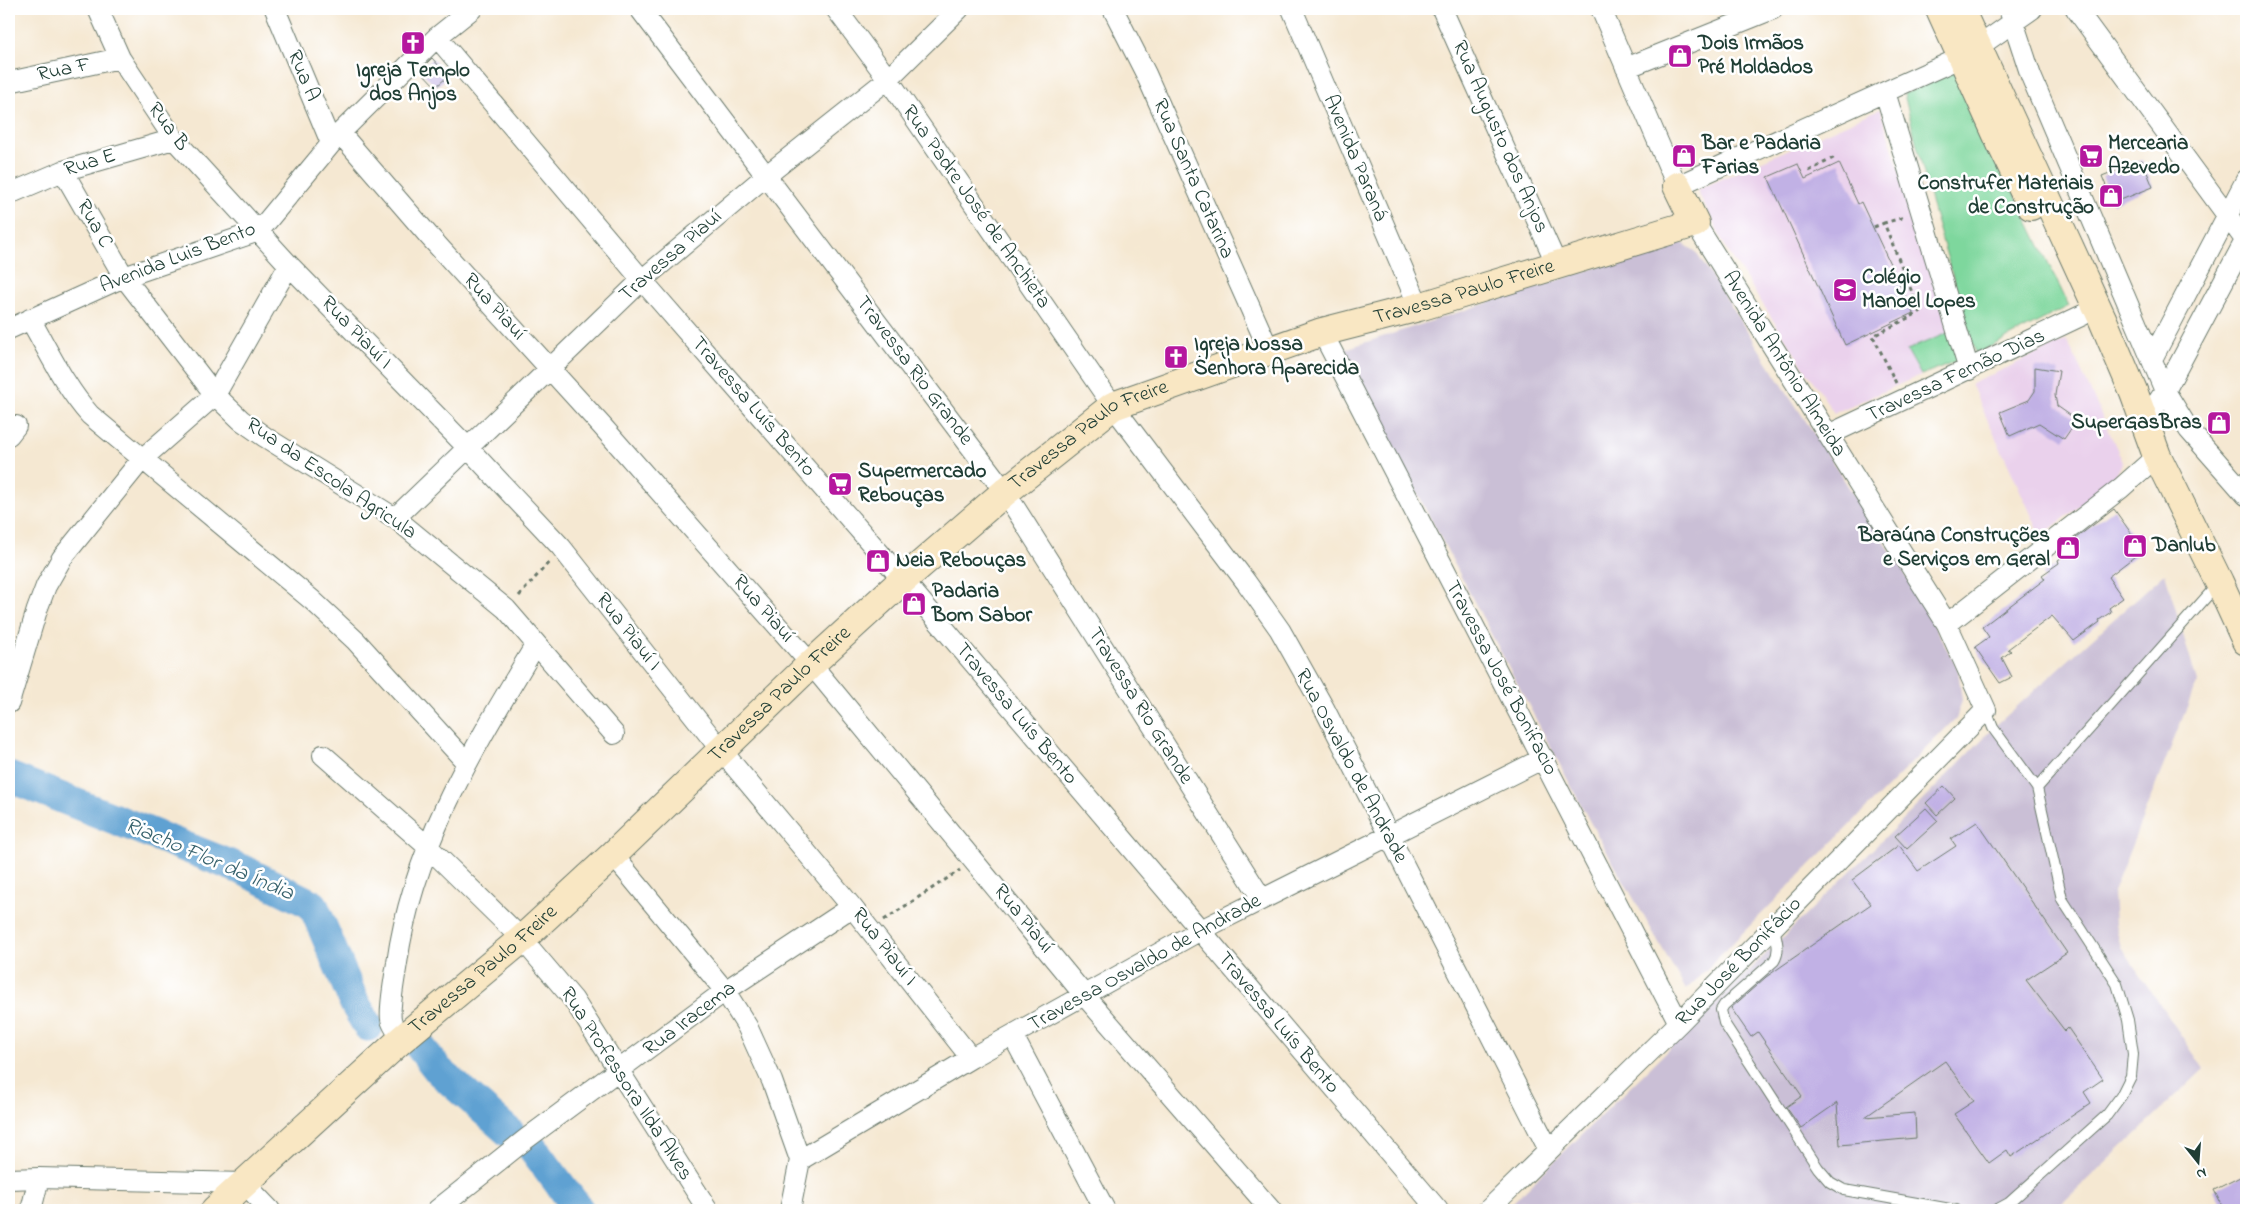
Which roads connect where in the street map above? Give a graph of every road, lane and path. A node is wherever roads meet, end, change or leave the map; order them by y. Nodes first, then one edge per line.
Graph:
1 (98, 9) edge
2 (275, 9) edge
3 (472, 9) edge
4 (640, 9) edge
5 (836, 9) edge
6 (959, 9) edge
7 (1113, 9) edge
8 (1292, 9) edge
9 (1442, 9) edge
10 (1601, 9) edge
11 (1772, 9) edge
12 (1940, 9) edge
13 (1960, 9) edge
14 (2032, 9) edge
15 (2076, 9) edge
16 (2011, 16) edge
17 (437, 37) junction
18 (1970, 52) junction
19 (120, 58) junction
20 (1626, 68) junction
21 (888, 79) junction
22 (9, 82) edge
23 (1885, 92) junction
24 (335, 138) junction
25 (174, 139) junction
26 (1837, 156) dead end
27 (63, 170) junction
28 (1809, 171) dead end
29 (767, 175) junction
30 (2246, 180) edge
31 (1677, 186) junction
32 (9, 194) edge
33 (1912, 215) dead end
34 (2227, 216) junction
35 (1695, 223) junction
36 (1884, 223) junction
37 (1874, 227) dead end
38 (259, 231) junction
39 (2246, 240) edge
40 (289, 265) junction
41 (1557, 266) junction
42 (2239, 272) edge
43 (124, 277) junction
44 (642, 280) junction
45 (1419, 307) junction
46 (2083, 315) junction
47 (30, 318) junction
48 (9, 329) edge
49 (1322, 332) junction
50 (1270, 350) junction
51 (2152, 359) junction
52 (550, 368) junction
53 (1969, 370) junction
54 (1898, 386) dead end
55 (2165, 391) junction
56 (215, 395) junction
57 (1113, 406) junction
58 (2144, 423) junction
59 (1828, 435) junction
60 (468, 448) junction
61 (2157, 456) junction
62 (142, 459) junction
63 (1005, 492) junction
64 (2246, 495) edge
65 (395, 518) junction
66 (546, 566) dead end
67 (903, 580) junction
68 (2220, 582) junction
69 (506, 609) junction
70 (1948, 624) junction
71 (2246, 641) edge
72 (536, 644) junction
73 (811, 664) junction
74 (9, 703) edge
75 (1986, 710) junction
76 (614, 734) dead end
77 (720, 750) junction
78 (323, 755) dead end
79 (1544, 758) junction
80 (466, 762) junction
81 (2037, 788) junction
82 (1388, 835) junction
83 (427, 846) junction
84 (613, 855) junction
85 (975, 860) junction
86 (1262, 899) junction
87 (852, 907) junction
88 (1774, 927) junction
89 (870, 929) junction
90 (1199, 931) junction
91 (522, 939) junction
92 (725, 991) junction
93 (1085, 996) junction
94 (1679, 1023) junction
95 (1013, 1036) junction
96 (402, 1039) junction
97 (971, 1058) junction
98 (620, 1071) junction
99 (1549, 1150) junction
100 (800, 1160) junction
101 (39, 1178) junction
102 (9, 1179) edge
103 (244, 1183) junction
104 (31, 1210) edge
105 (215, 1210) edge
106 (270, 1210) edge
107 (437, 1210) edge
108 (708, 1210) edge
109 (790, 1210) edge
110 (1105, 1210) edge
111 (1271, 1210) edge
112 (1438, 1210) edge
113 (1488, 1210) edge
114 (1956, 1210) edge
115 (1996, 1210) edge

1 - 19 street, Rua B
2 - 24 street, Rua A
3 - 17 street, Avenida Luis Bento
4 - 29 street, Travessa Rio Grande
5 - 21 street, Rua Padre José de Anchieta
6 - 21 street, Travessa Piauí
7 - 50 street, Rua Santa Catarina
8 - 45 street, Avenida Paraná
9 - 41 street, Rua Augusto dos Anjos
10 - 20 street, Avenida Antônio Almeida
11 - 20 street
12 - 18 street
13 - 18 street
14 - 16 street
15 - 34 street
16 - 18 street
16 - 51 street
17 - 24 street, Avenida Luis Bento
17 - 44 street, Travessa Luís Bento
18 - 23 street
18 - 46 street
18 - 58 street
19 - 22 street, Rua F
19 - 25 street, Rua B
20 - 31 street, Avenida Antônio Almeida
21 - 29 street, Travessa Piauí
21 - 57 street, Rua Padre José de Anchieta
23 - 31 street
23 - 53 street
24 - 38 street, Avenida Luis Bento
24 - 52 street, Rua Piauí
25 - 27 street, Rua E
25 - 38 street, Rua B
26 - 28 path
27 - 32 street, Rua E
27 - 43 street, Rua C
29 - 44 street, Travessa Piauí
29 - 63 street, Travessa Rio Grande
30 - 34 street
31 - 35 street, Avenida Antônio Almeida
33 - 36 path
34 - 39 street
34 - 51 street
35 - 41 street, Travessa Paulo Freire
35 - 59 street, Avenida Antônio Almeida
36 - 37 path
36 - 54 path
38 - 40 street, Rua Piauí I
38 - 43 street, Avenida Luis Bento
39 - 42 street
40 - 56 street
40 - 60 street, Rua Piauí I
41 - 45 street, Travessa Paulo Freire
42 - 55 street
43 - 47 street, Avenida Luis Bento
43 - 56 street, Rua da Escola Agricula
44 - 52 street, Travessa Piauí
44 - 67 street, Travessa Luís Bento
45 - 49 street, Travessa Paulo Freire
46 - 53 street, Travessa Fernão Dias
46 - 58 street
47 - 48 street, Avenida Luis Bento
47 - 62 street
49 - 50 street, Travessa Paulo Freire
49 - 79 street, Travessa José Bonifacio
50 - 57 street, Travessa Paulo Freire
51 - 55 street
52 - 60 street, Travessa Piauí
52 - 73 street, Rua Piauí
53 - 59 street, Travessa Fernão Dias
55 - 58 street
55 - 64 street
56 - 62 street
56 - 65 street, Rua da Escola Agricula
57 - 63 street, Travessa Paulo Freire
57 - 82 street, Rua Osvaldo de Andrade
58 - 61 street
59 - 70 street, Avenida Antônio Almeida
60 - 65 street, Travessa Piauí
60 - 77 street, Rua Piauí I
61 - 68 street
61 - 70 street
62 - 74 street
62 - 80 street
63 - 67 street, Travessa Paulo Freire
63 - 86 street, Travessa Rio Grande
65 - 69 street, Rua da Escola Agricula
66 - 69 path
67 - 73 street, Travessa Paulo Freire
67 - 90 street, Travessa Luís Bento
68 - 71 street
68 - 81 lane
69 - 72 street, Rua da Escola Agricula
70 - 75 street, Avenida Antônio Almeida
72 - 76 street, Rua da Escola Agricula
72 - 80 street
73 - 77 street, Travessa Paulo Freire
73 - 85 street, Rua Piauí
75 - 81 lane
75 - 88 street, Rua José Bonifácio
77 - 84 street, Travessa Paulo Freire
77 - 87 street, Rua Piauí I
78 - 83 street, Rua Professora Ilda Alves
79 - 82 street, Travessa Osvaldo de Andrade
79 - 94 street, Travessa José Bonifacio
80 - 83 street
81 - 115 lane
82 - 86 street, Travessa Osvaldo de Andrade
82 - 99 street, Rua Osvaldo de Andrade
83 - 91 street, Rua Professora Ilda Alves
83 - 96 street
84 - 91 street, Travessa Paulo Freire
84 - 92 street
85 - 89 path
85 - 93 street, Rua Piauí
86 - 90 street, Travessa Osvaldo de Andrade
87 - 89 street, Rua Piauí I
87 - 92 street, Rua Iracema
88 - 94 street, Rua José Bonifácio
88 - 114 lane
89 - 97 street, Rua Piauí I
90 - 93 street, Travessa Osvaldo de Andrade
90 - 112 street, Travessa Luís Bento
91 - 96 street, Travessa Paulo Freire
91 - 98 street, Rua Professora Ilda Alves
92 - 98 street, Rua Iracema
92 - 100 street
93 - 95 street, Travessa Osvaldo de Andrade
93 - 111 street, Rua Piauí
94 - 99 street, Rua José Bonifácio
95 - 97 street, Travessa Osvaldo de Andrade
95 - 110 street
96 - 103 street, Travessa Paulo Freire
97 - 100 street, Travessa Osvaldo de Andrade
98 - 107 street, Rua Iracema
98 - 108 street, Rua Professora Ilda Alves
99 - 113 street, Rua José Bonifácio
100 - 109 street
101 - 102 street
101 - 103 street
101 - 104 street
103 - 105 street, Travessa Paulo Freire
103 - 106 street

